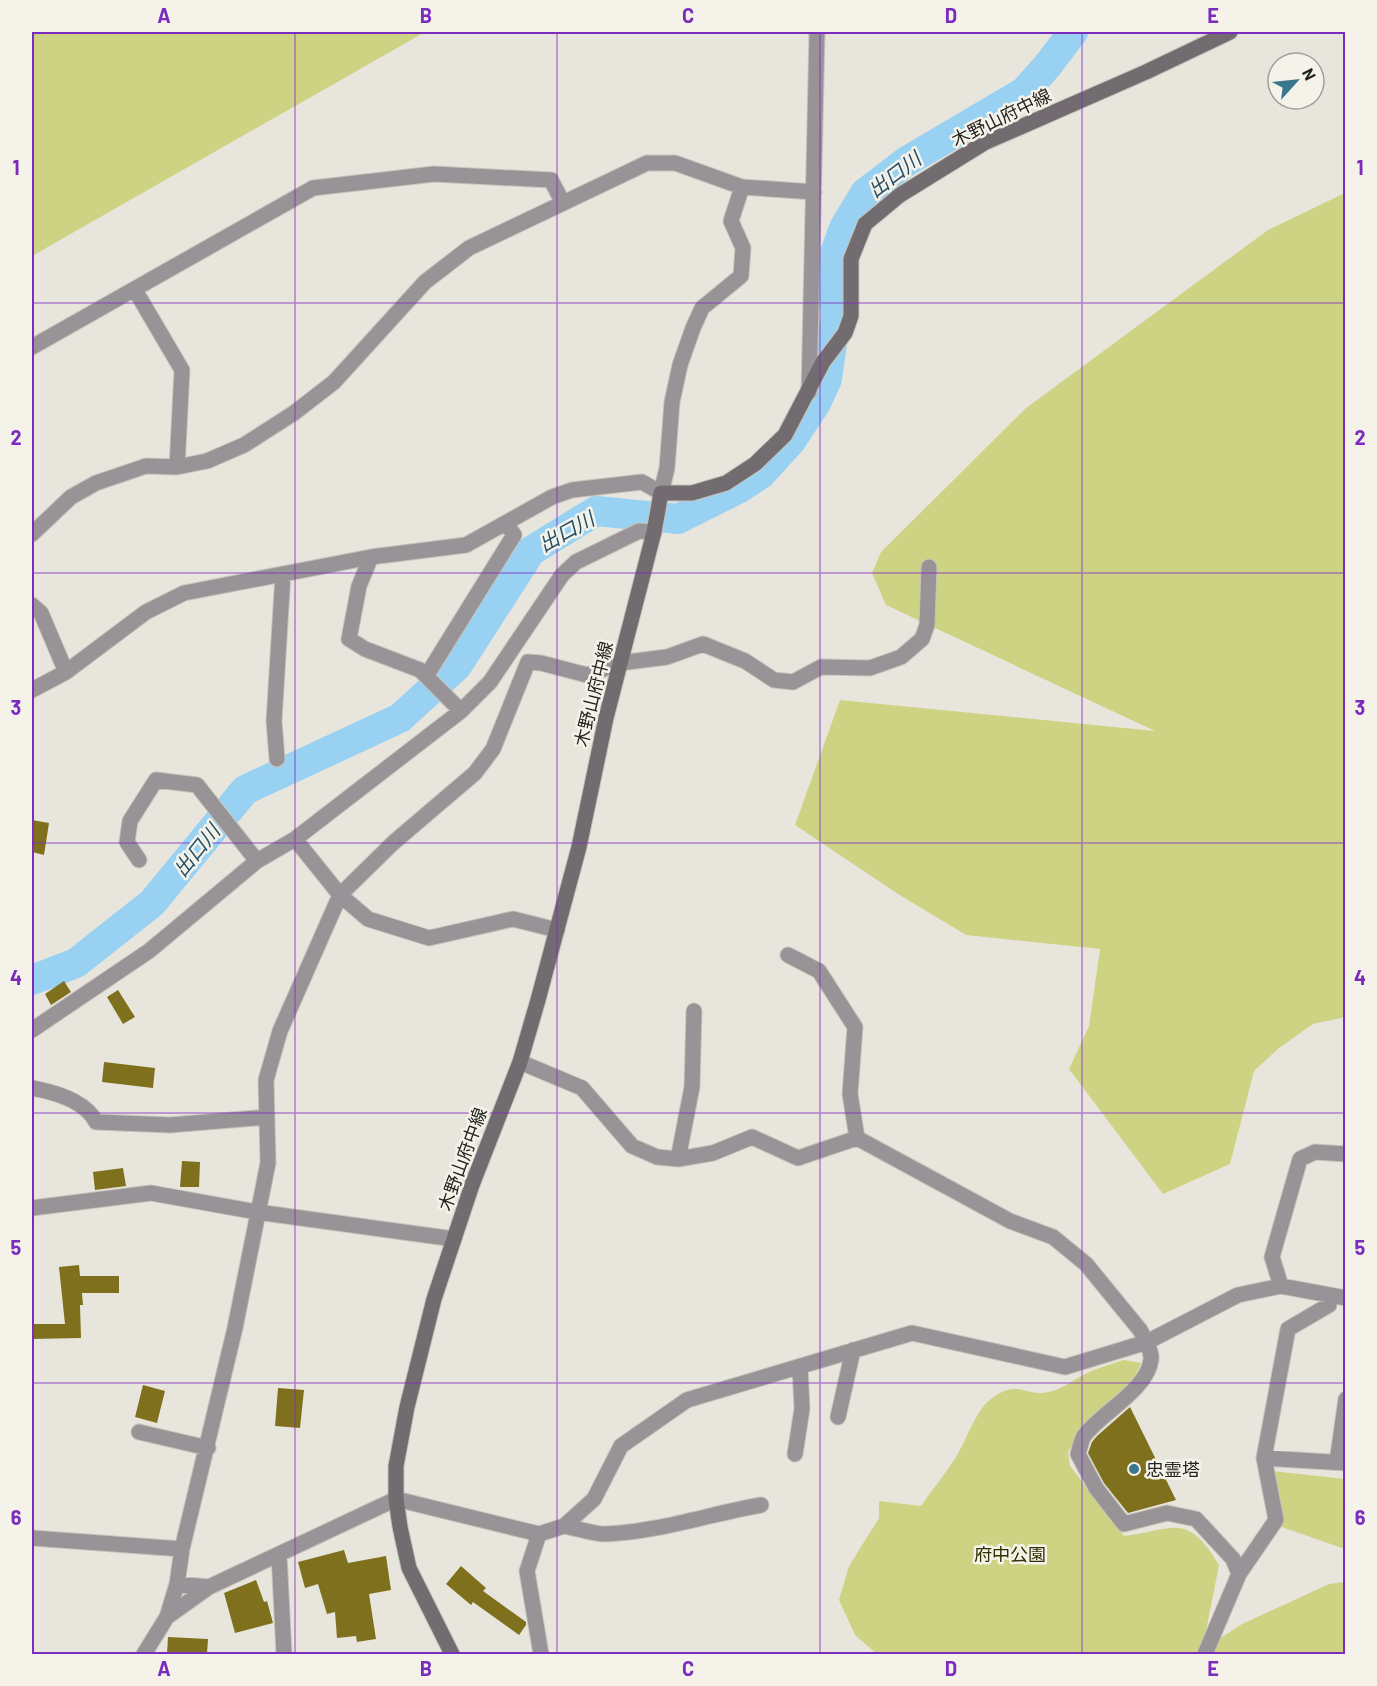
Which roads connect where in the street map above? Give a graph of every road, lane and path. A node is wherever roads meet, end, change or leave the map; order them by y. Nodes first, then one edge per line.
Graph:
1 (817, 32) edge
2 (1230, 32) edge
3 (742, 187) junction
4 (814, 192) junction
5 (563, 204) junction
6 (135, 290) junction
7 (32, 347) edge
8 (808, 392) junction
9 (177, 467) junction
10 (661, 497) junction
11 (506, 523) junction
12 (654, 532) junction
13 (32, 534) edge
14 (371, 557) junction
15 (929, 567) dead end
16 (283, 574) junction
17 (32, 605) edge
18 (620, 663) junction
19 (66, 672) junction
20 (427, 675) junction
21 (32, 690) edge
22 (461, 711) junction
23 (277, 759) dead end
24 (295, 839) junction
25 (139, 860) dead end
26 (257, 861) junction
27 (340, 895) junction
28 (557, 930) junction
29 (788, 955) dead end
30 (694, 1011) dead end
31 (32, 1030) edge
32 (520, 1062) junction
33 (32, 1089) edge
34 (267, 1117) junction
35 (857, 1138) junction
36 (1346, 1154) edge
37 (678, 1159) junction
38 (32, 1208) edge
39 (257, 1212) junction
40 (454, 1239) junction
41 (1281, 1286) junction
42 (1329, 1295) junction
43 (1346, 1298) edge
44 (1147, 1342) junction
45 (853, 1350) junction
46 (800, 1366) junction
47 (1346, 1399) edge
48 (838, 1417) dead end
49 (139, 1432) dead end
50 (208, 1448) junction
51 (795, 1454) dead end
52 (1264, 1458) junction
53 (1341, 1462) edge
54 (396, 1499) junction
55 (761, 1505) dead end
56 (564, 1526) junction
57 (539, 1534) junction
58 (32, 1538) edge
59 (182, 1549) junction
60 (279, 1554) junction
61 (1239, 1574) junction
62 (177, 1584) junction
63 (208, 1587) junction
64 (167, 1617) junction
65 (144, 1654) edge
66 (284, 1654) edge
67 (452, 1654) edge
68 (542, 1654) edge
69 (1205, 1654) edge

1 - 4 street
2 - 8 main road, 木野山府中線
3 - 4 street
3 - 5 street
3 - 10 street
4 - 8 street
5 - 6 street
5 - 9 street
6 - 7 street
6 - 9 street
8 - 10 main road, 木野山府中線
9 - 13 street
10 - 11 street
10 - 12 main road, 木野山府中線
11 - 14 street
11 - 20 street
12 - 18 main road, 木野山府中線
12 - 22 street
14 - 16 street
14 - 20 street
15 - 18 street
16 - 19 street
16 - 23 street
17 - 19 street
18 - 27 street
18 - 28 main road, 木野山府中線
19 - 21 street
20 - 22 street
22 - 24 street
24 - 26 street
24 - 27 street
25 - 26 street
26 - 31 street
27 - 28 street
27 - 34 street
28 - 32 main road, 木野山府中線
29 - 35 street
30 - 37 street
32 - 37 street
32 - 40 main road, 木野山府中線
33 - 34 street
34 - 39 street
35 - 37 street
35 - 44 street
36 - 41 street
38 - 39 street
39 - 40 street
39 - 50 street
40 - 54 main road, 木野山府中線
41 - 42 street
41 - 44 street
42 - 43 street
42 - 52 street
44 - 45 street
44 - 61 street
45 - 46 street
45 - 48 street
46 - 51 street
46 - 56 street
47 - 53 street
49 - 50 street
50 - 59 street
52 - 53 street
52 - 61 street
54 - 57 street
54 - 60 street
54 - 67 main road, 木野山府中線
55 - 56 street
56 - 57 street
57 - 68 street
58 - 59 street
59 - 62 street
60 - 63 street
60 - 66 street
61 - 69 street
62 - 63 street
62 - 64 street
63 - 64 street
64 - 65 street

